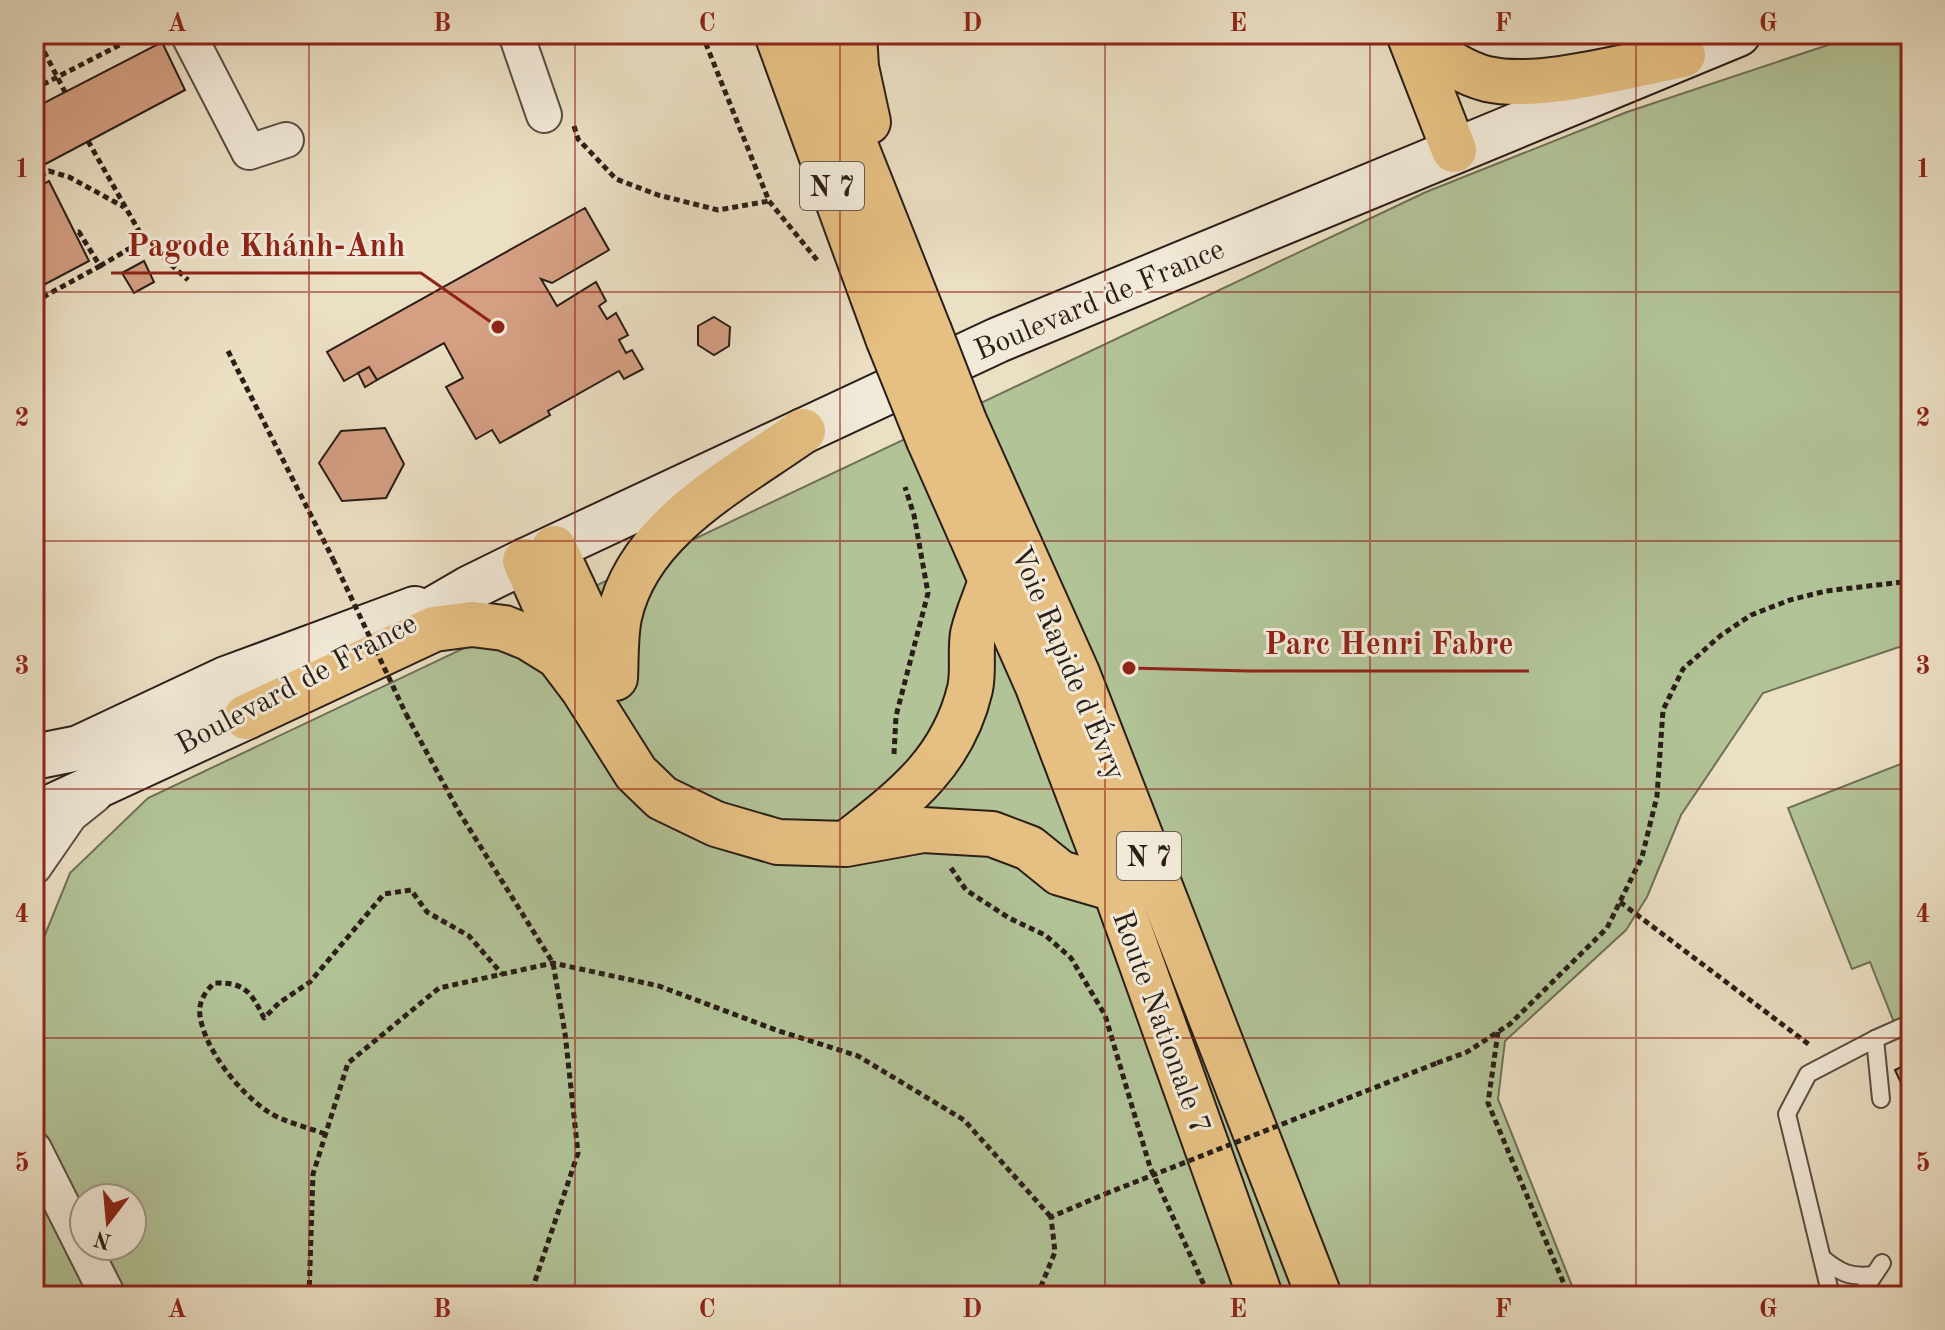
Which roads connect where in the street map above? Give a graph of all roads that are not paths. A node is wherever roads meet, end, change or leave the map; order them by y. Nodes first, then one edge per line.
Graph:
1 (188, 34) edge
2 (516, 34) edge
3 (777, 34) edge
4 (811, 34) edge
5 (854, 34) edge
6 (1738, 34) edge
7 (1410, 35) edge
8 (1683, 55) junction
9 (544, 115) road end
10 (286, 140) dead end
11 (1454, 150) junction
12 (913, 289) junction
13 (909, 334) junction
14 (947, 430) junction
15 (803, 431) junction
16 (539, 555) junction
17 (991, 581) junction
18 (470, 588) junction
19 (599, 684) junction
20 (246, 717) junction
21 (34, 757) edge
22 (122, 773) junction
23 (34, 815) edge
24 (846, 844) junction
25 (34, 867) edge
26 (1115, 889) junction
27 (1911, 1023) edge
28 (1875, 1039) junction
29 (1881, 1099) dead end
30 (34, 1149) edge
31 (1822, 1258) junction
32 (108, 1296) edge
33 (1260, 1296) edge
34 (1319, 1296) edge
35 (1831, 1296) edge
36 (1860, 1296) edge

1 - 10 street
2 - 9 street
3 - 13 main road, Voie Rapide d'Évry / N 7
4 - 12 main road, Voie Rapide d'Évry / N 7
5 - 12 main road
6 - 8 main road, Boulevard de France
7 - 8 main road
7 - 11 main road
8 - 11 main road, Boulevard de France
11 - 15 main road, Boulevard de France
12 - 13 main road, Voie Rapide d'Évry / N 7
13 - 14 main road, Voie Rapide d'Évry, bridge
14 - 17 main road, Route Nationale 7 / N 7
14 - 34 main road, Voie Rapide d'Évry / N 7
15 - 16 main road, Boulevard de France
15 - 19 main road
16 - 18 main road, Boulevard de France
16 - 19 main road
17 - 24 main road
17 - 26 main road, Route Nationale 7 / N 7
18 - 20 main road, Boulevard de France
18 - 21 main road, Boulevard de France
19 - 20 main road
19 - 24 main road
20 - 22 main road, Boulevard de France
22 - 23 main road, Boulevard de France
22 - 25 street
24 - 26 main road
26 - 33 main road, Route Nationale 7 / N 7
27 - 28 lane
28 - 29 lane
28 - 31 lane
30 - 32 street
31 - 35 lane
31 - 36 lane

